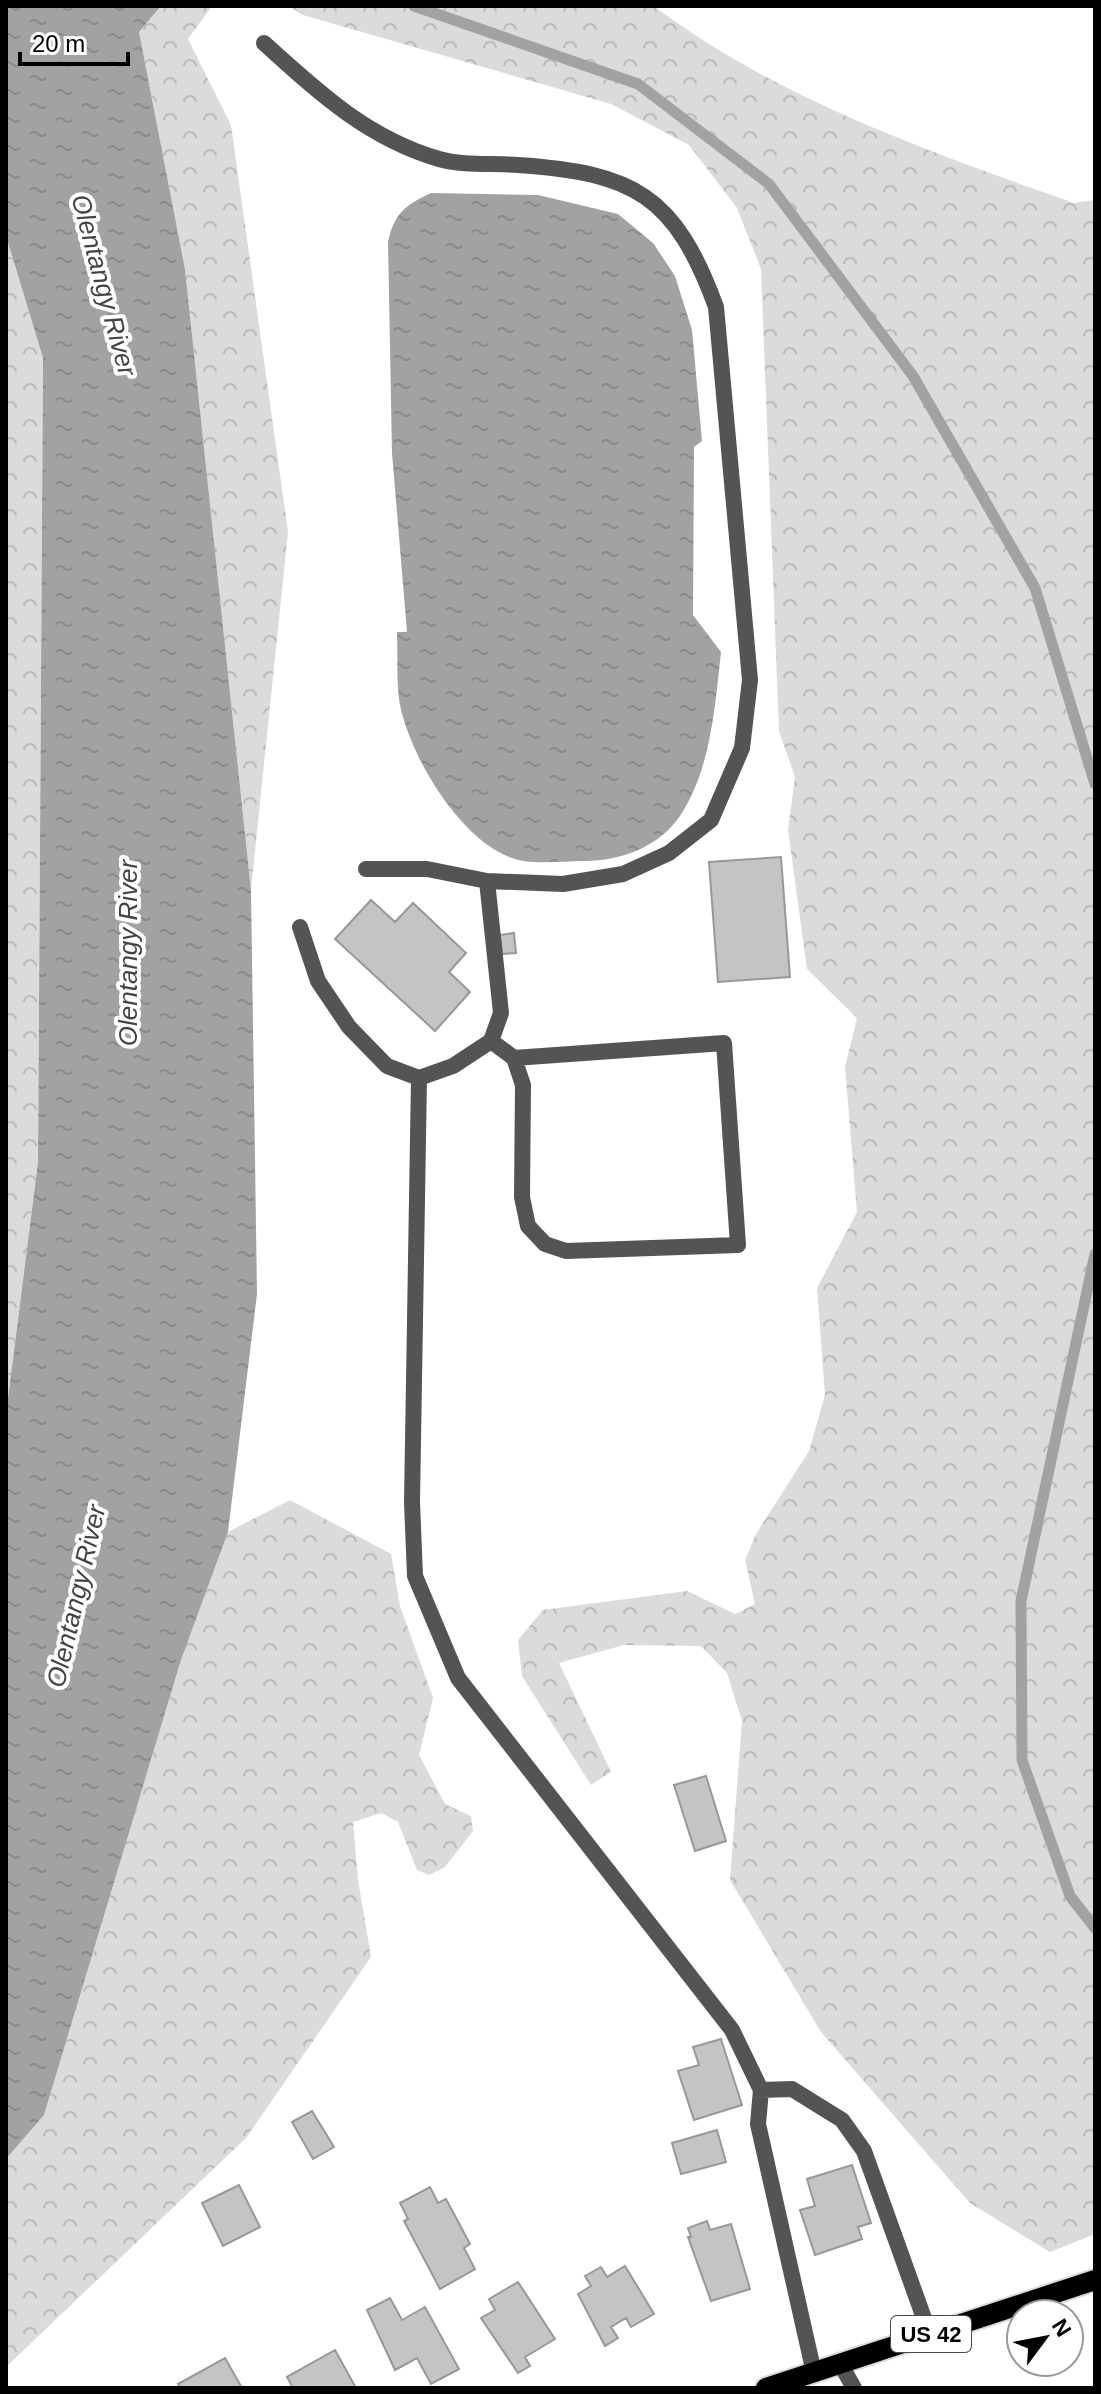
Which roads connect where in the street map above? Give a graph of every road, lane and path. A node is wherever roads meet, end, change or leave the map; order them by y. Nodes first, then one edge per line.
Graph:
1 (264, 43) dead end
2 (366, 869) dead end
3 (487, 881) junction
4 (300, 927) dead end
5 (491, 1041) junction
6 (514, 1058) junction
7 (419, 1078) junction
8 (761, 2090) junction
9 (1095, 2280) edge
10 (930, 2335) junction
11 (841, 2365) junction
12 (814, 2373) junction
13 (792, 2384) edge
14 (766, 2388) edge
15 (854, 2388) edge

1 - 3 street
2 - 3 street
3 - 5 street
4 - 7 street
5 - 6 street
5 - 7 street
6 - 6 street
7 - 8 street
8 - 10 street
8 - 12 street
9 - 10 main road, US 42
10 - 11 main road, US 42
11 - 12 main road, US 42
11 - 15 street
12 - 13 main road, US 42
13 - 14 main road, US 42

